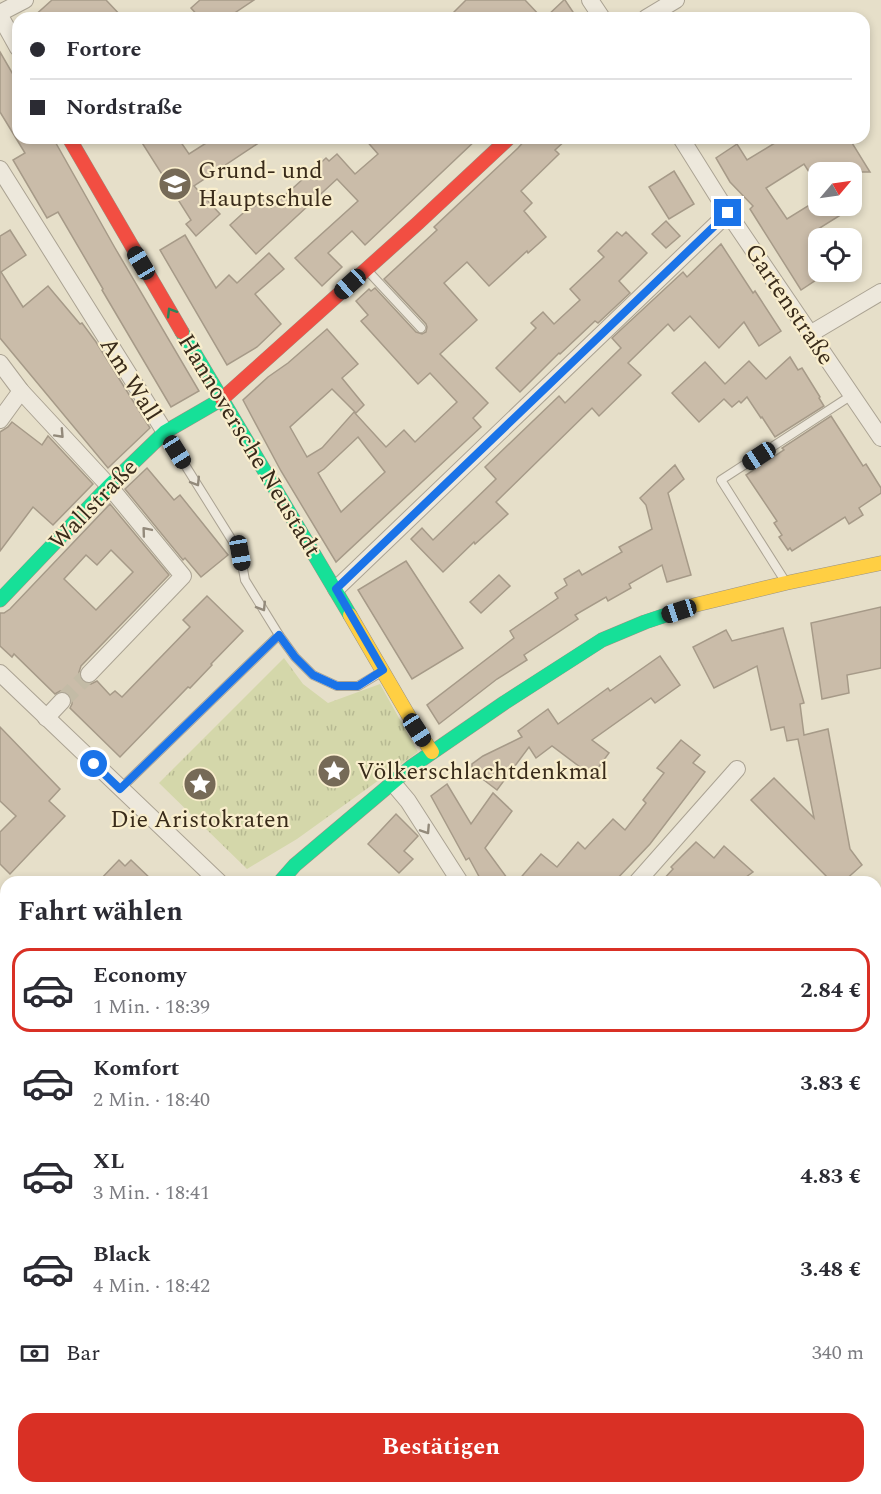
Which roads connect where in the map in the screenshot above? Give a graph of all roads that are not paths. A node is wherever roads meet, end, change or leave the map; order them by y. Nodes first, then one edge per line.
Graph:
1 (25, 0) edge
2 (676, 0) edge
3 (656, 12) edge
4 (0, 14) edge
5 (12, 37) edge
6 (72, 144) edge
7 (502, 144) edge
8 (685, 144) edge
9 (0, 169) edge
10 (728, 213) junction
11 (366, 269) junction
12 (881, 292) edge
13 (421, 328) dead end
14 (810, 334) junction
15 (0, 363) edge
16 (21, 391) junction
17 (852, 394) junction
18 (223, 399) junction
19 (0, 420) edge
20 (165, 432) junction
21 (881, 438) edge
22 (109, 486) junction
23 (881, 562) edge
24 (786, 583) junction
25 (336, 589) junction
26 (0, 600) edge
27 (279, 635) junction
28 (383, 670) junction
29 (0, 673) edge
30 (89, 674) tunnel mouth
31 (62, 701) tunnel mouth
32 (46, 718) junction
33 (432, 752) junction
34 (737, 769) dead end
35 (392, 782) junction
36 (120, 789) junction
37 (213, 876) edge
38 (285, 876) edge
39 (456, 876) edge
40 (642, 876) edge
41 (0, 1302) edge
42 (0, 1308) edge

1 - 4 street
2 - 3 street
4 - 5 street
18 -> 6 street, Hannoversche Neustadt
7 - 11 street, Wallstraße
8 - 10 street, Gartenstraße
9 - 20 street, Am Wall
10 - 14 street, Gartenstraße
10 - 25 street
11 - 13 lane
11 - 18 street, Wallstraße
12 - 14 street
14 - 17 street, Gartenstraße
15 - 16 street
16 - 19 street
16 -> 22 street
17 - 21 street, Gartenstraße
17 - 24 lane
18 - 20 street, Wallstraße
18 - 25 street, Hannoversche Neustadt
20 - 22 street, Wallstraße
20 -> 27 lane, Am Wall
22 - 26 street, Wallstraße
30 -> 22 street
23 - 24 street
24 - 33 street
25 - 28 street, Hannoversche Neustadt
27 - 28 lane, Am Wall
27 - 36 lane
28 - 33 street, Hannoversche Neustadt
29 - 32 street
31 - 32 street
32 - 36 street
33 - 35 street
34 - 40 street
35 - 38 street
35 -> 39 street
36 - 37 street
41 - 42 lane

